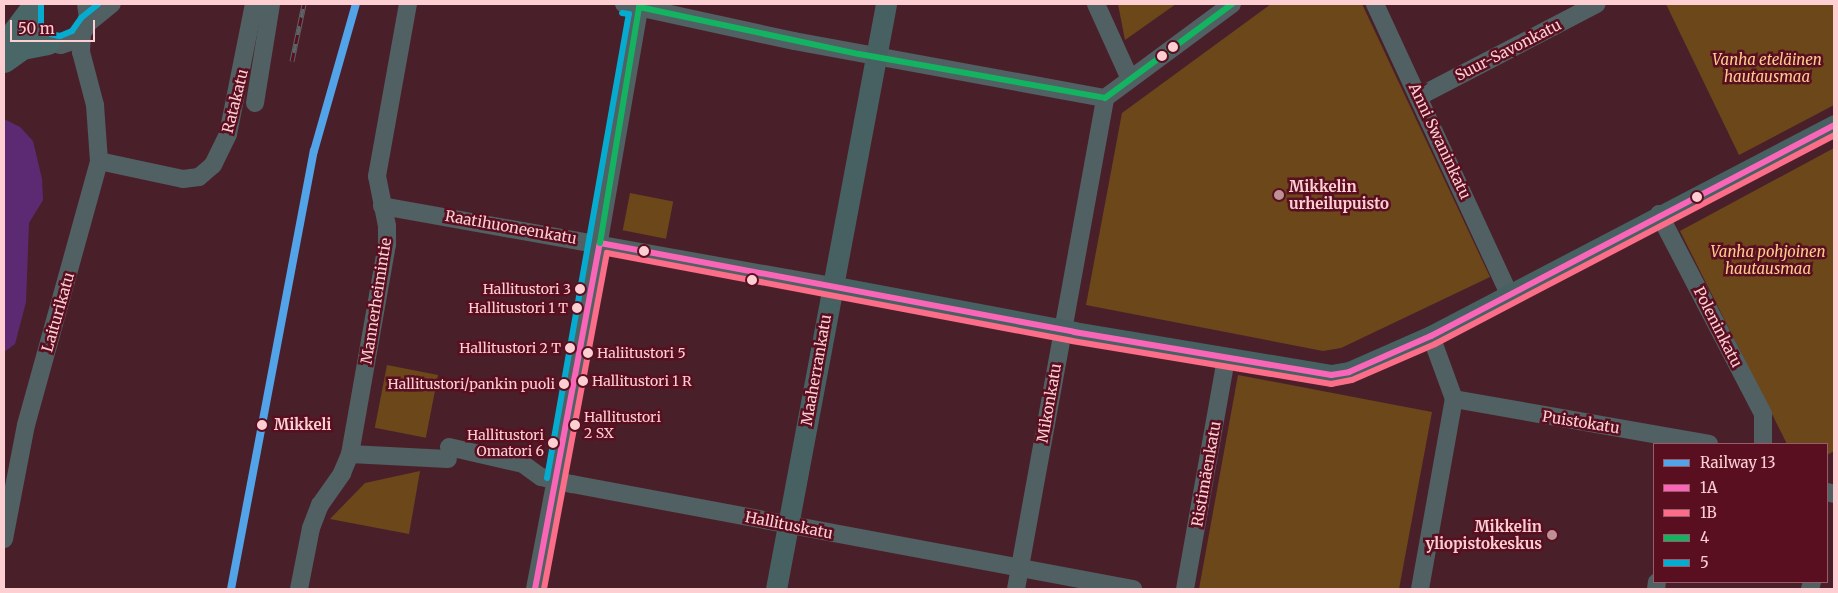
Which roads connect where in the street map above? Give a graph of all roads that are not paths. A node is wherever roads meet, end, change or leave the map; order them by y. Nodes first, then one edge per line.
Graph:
1 (86, 4) edge
2 (112, 4) edge
3 (254, 4) edge
4 (271, 4) edge
5 (408, 4) edge
6 (886, 4) edge
7 (1096, 4) edge
8 (1232, 4) edge
9 (1375, 4) edge
10 (1597, 4) edge
11 (634, 5) edge
12 (30, 8) edge
13 (1214, 10) edge
14 (85, 29) junction
15 (54, 43) junction
16 (4, 46) edge
17 (876, 57) junction
18 (4, 60) edge
19 (1130, 79) junction
20 (88, 84) junction
21 (1420, 96) junction
22 (1105, 98) junction
23 (255, 103) dead end
24 (1834, 125) edge
25 (99, 161) junction
26 (382, 206) junction
27 (1660, 214) junction
28 (600, 243) junction
29 (831, 286) junction
30 (1506, 286) junction
31 (1062, 330) junction
32 (1431, 336) junction
33 (1226, 359) junction
34 (1454, 399) junction
35 (1681, 441) edge
36 (1700, 443) edge
37 (1763, 443) edge
38 (350, 454) junction
39 (556, 480) junction
40 (788, 524) junction
41 (4, 539) edge
42 (1020, 568) junction
43 (299, 589) edge
44 (535, 589) edge
45 (776, 589) edge
46 (1016, 589) edge
47 (1133, 589) edge
48 (1185, 589) edge
49 (1420, 589) edge

1 - 14 street, Laiturikatu
2 - 14 street
3 - 25 street, Ratakatu
4 - 23 street
5 - 26 street, Mannerheimintie
6 - 17 main road, Maaherrankatu
7 - 19 street
8 - 13 street
9 - 21 street, Anni Swaninkatu
10 - 21 street, Suur-Savonkatu
11 - 17 street
11 - 28 street
12 - 15 street, Laiturikatu
12 - 16 highway
13 - 19 street
14 - 15 street
14 - 20 street, Laiturikatu
15 - 18 highway
15 - 20 street, Laiturikatu
17 - 22 street
17 - 29 main road, Maaherrankatu
19 - 22 street
20 - 25 street, Laiturikatu
21 - 30 street, Anni Swaninkatu
22 - 31 street, Mikonkatu
24 - 27 main road, Raatihuoneenkatu
25 - 41 street, Laiturikatu
26 - 28 street, Raatihuoneenkatu
26 - 38 street, Mannerheimintie
27 - 30 main road, Raatihuoneenkatu
27 - 37 street, Poleninkatu
28 - 29 street, Raatihuoneenkatu
28 - 39 street
29 - 31 main road, Raatihuoneenkatu
29 - 40 main road, Maaherrankatu
30 - 32 main road, Raatihuoneenkatu
31 - 33 main road, Raatihuoneenkatu
31 - 42 street, Mikonkatu
32 - 33 main road, Raatihuoneenkatu
32 - 34 street
33 - 48 street, Ristimäenkatu
34 - 35 street, Puistokatu
34 - 49 street
35 - 36 street, Puistokatu
38 - 39 street, Hallituskatu
38 - 43 street, Mannerheimintie
39 - 40 street, Hallituskatu
39 - 44 street
40 - 42 street, Hallituskatu
40 - 45 main road, Maaherrankatu
42 - 46 street, Mikonkatu
42 - 47 street, Hallituskatu

